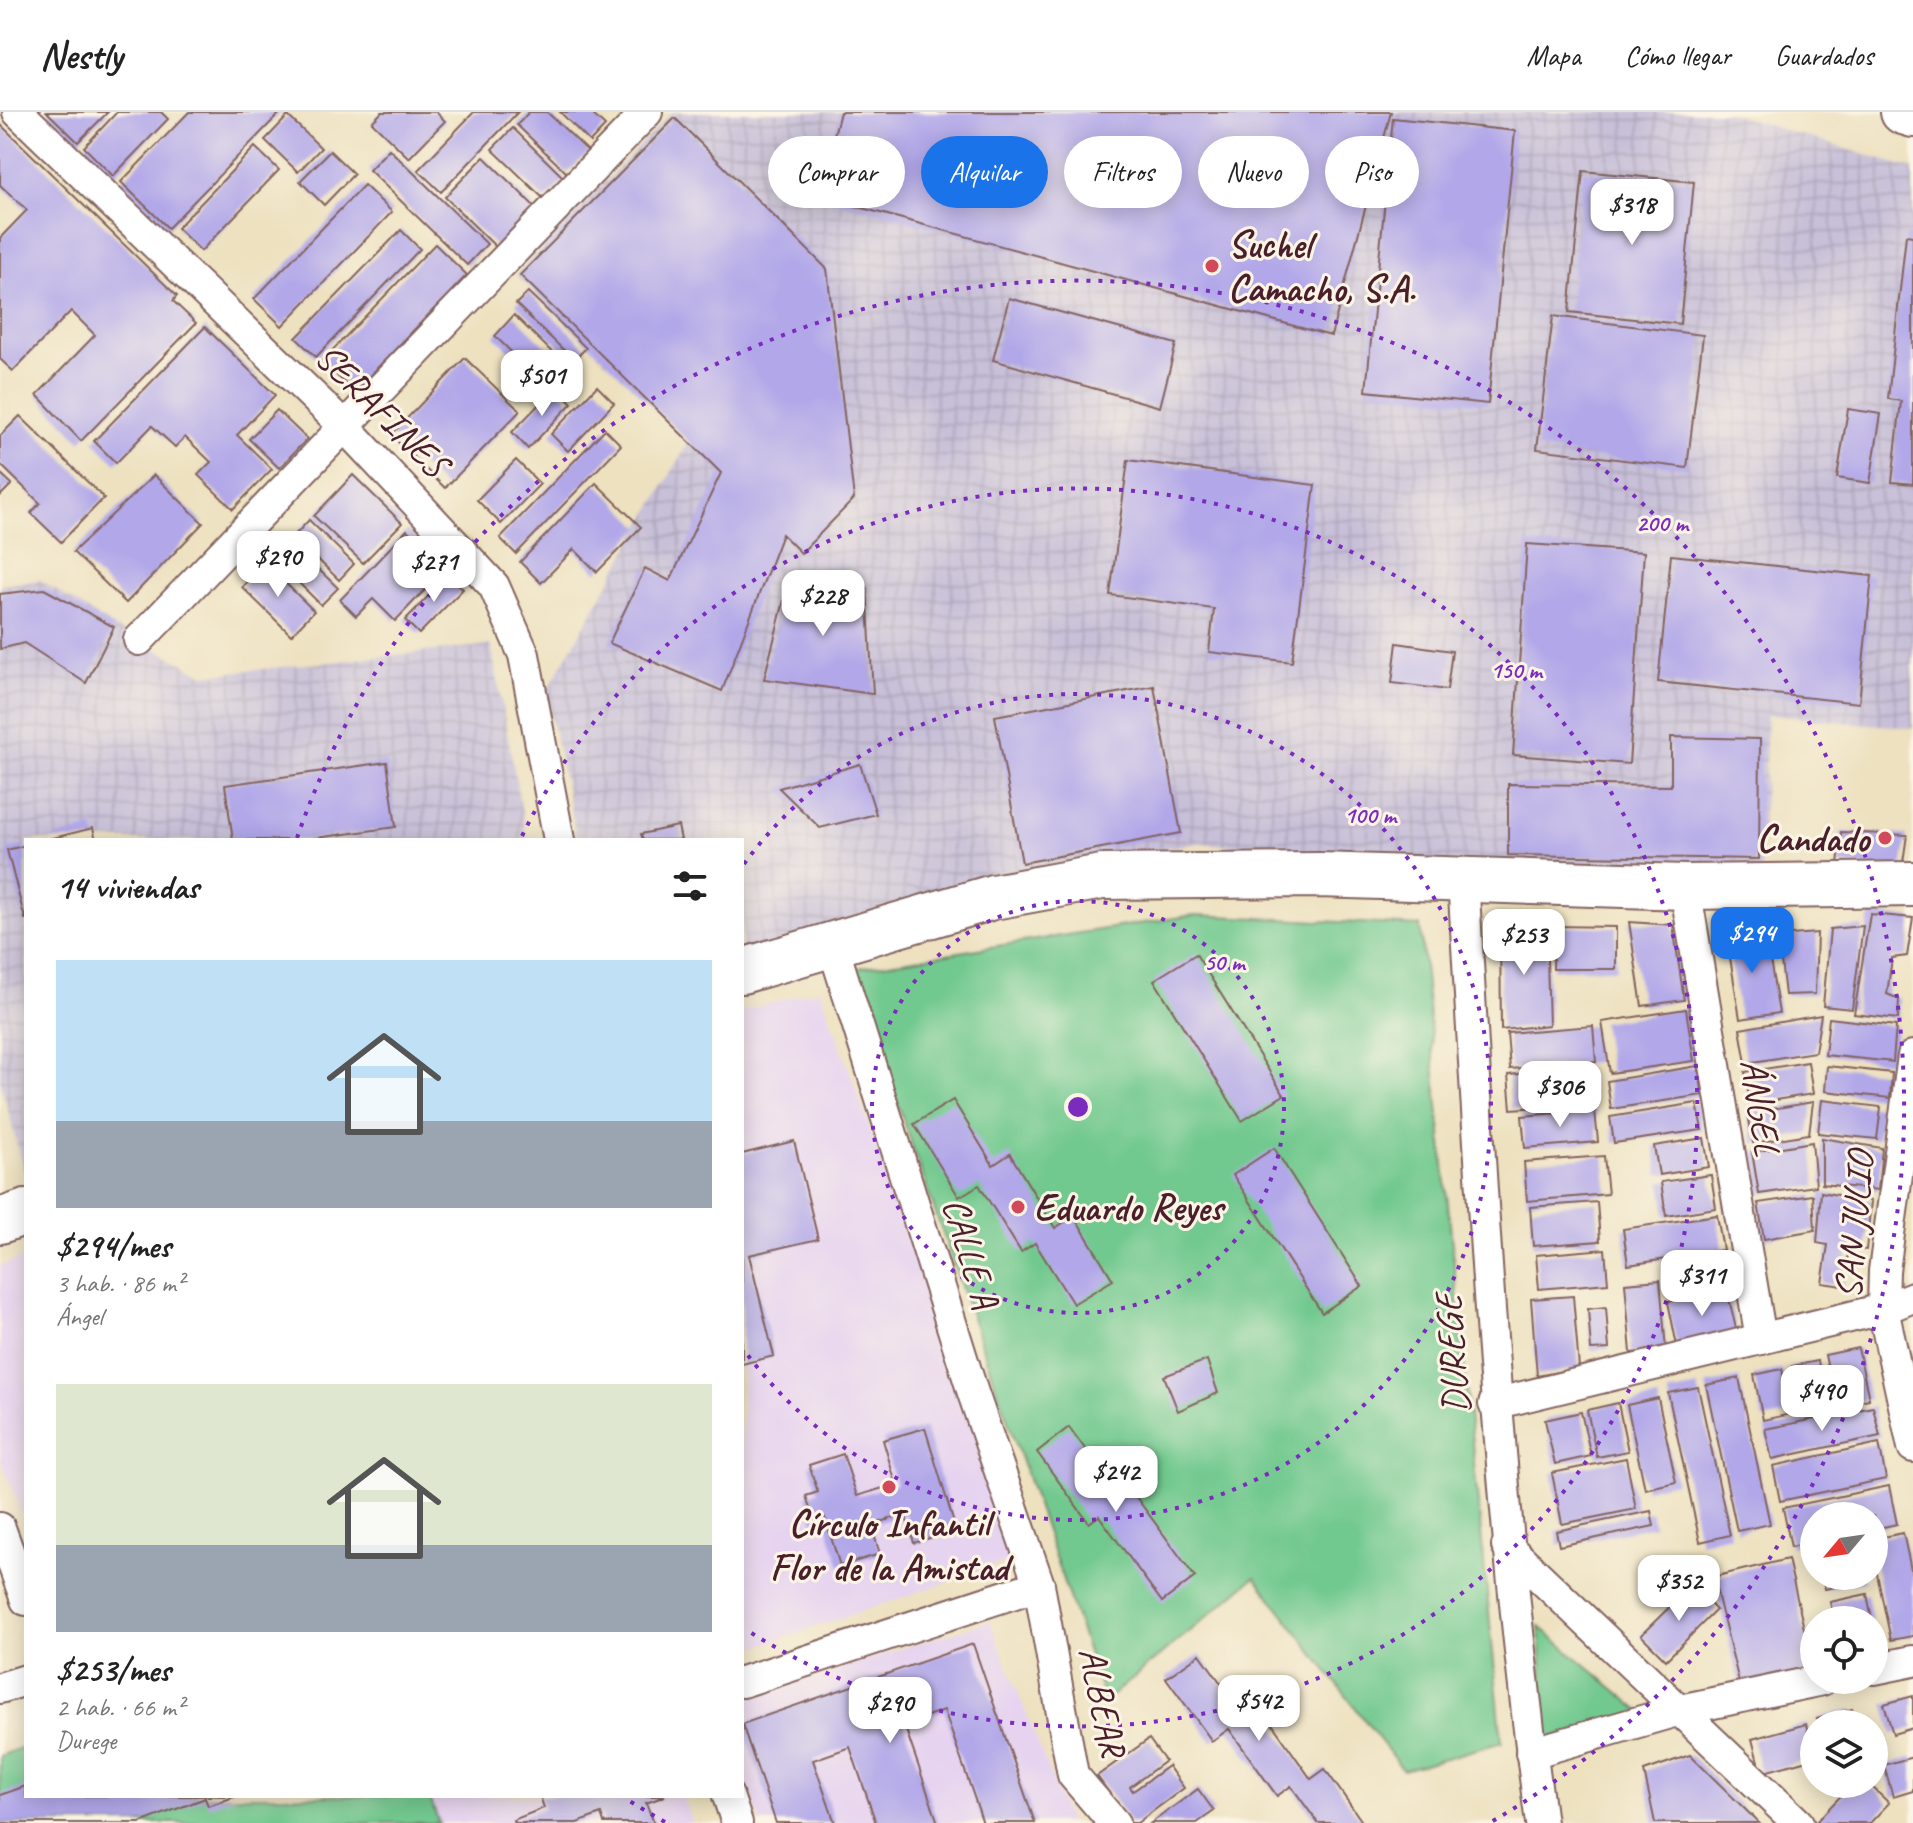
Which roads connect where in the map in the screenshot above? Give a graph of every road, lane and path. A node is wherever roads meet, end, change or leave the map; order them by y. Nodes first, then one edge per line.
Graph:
1 (18, 112) edge
2 (647, 112) edge
3 (1903, 112) edge
4 (1913, 115) edge
5 (344, 426) junction
6 (139, 640) dead end
7 (559, 838) edge
8 (1463, 878) junction
9 (1913, 884) edge
10 (1685, 887) junction
11 (832, 943) junction
12 (744, 970) edge
13 (1913, 1056) edge
14 (24, 1213) edge
15 (0, 1221) edge
16 (1913, 1297) edge
17 (1883, 1309) junction
18 (1761, 1339) junction
19 (1494, 1404) junction
20 (1913, 1447) edge
21 (0, 1528) edge
22 (1507, 1546) junction
23 (1039, 1585) junction
24 (24, 1594) edge
25 (1913, 1661) edge
26 (1888, 1666) edge
27 (24, 1681) edge
28 (744, 1681) edge
29 (1800, 1685) edge
30 (0, 1688) edge
31 (1680, 1710) junction
32 (1531, 1753) junction
33 (729, 1798) edge
34 (737, 1823) edge
35 (1114, 1823) edge
36 (1541, 1823) edge
37 (1798, 1823) edge

1 - 5 street, SERAFINES
2 - 5 street
3 - 4 street
5 - 6 street
5 - 7 street, SERAFINES
8 - 10 street
8 - 11 street
8 - 19 street, DUREGE
9 - 10 street
10 - 18 street, ÁNGEL
11 - 12 street
11 - 23 street, CALLE A
13 - 17 street, SAN JULIO
14 - 15 street
16 - 17 street
17 - 18 street
17 - 20 street, SAN JULIO
18 - 19 street
19 - 22 street, DUREGE
21 - 24 street
22 - 31 street
22 - 32 street, DUREGE
23 - 28 street
23 - 35 street, ALBEAR
25 - 26 street
27 - 30 street
29 - 31 street
31 - 32 street
31 - 37 street
32 - 36 street, DUREGE
33 - 34 street

